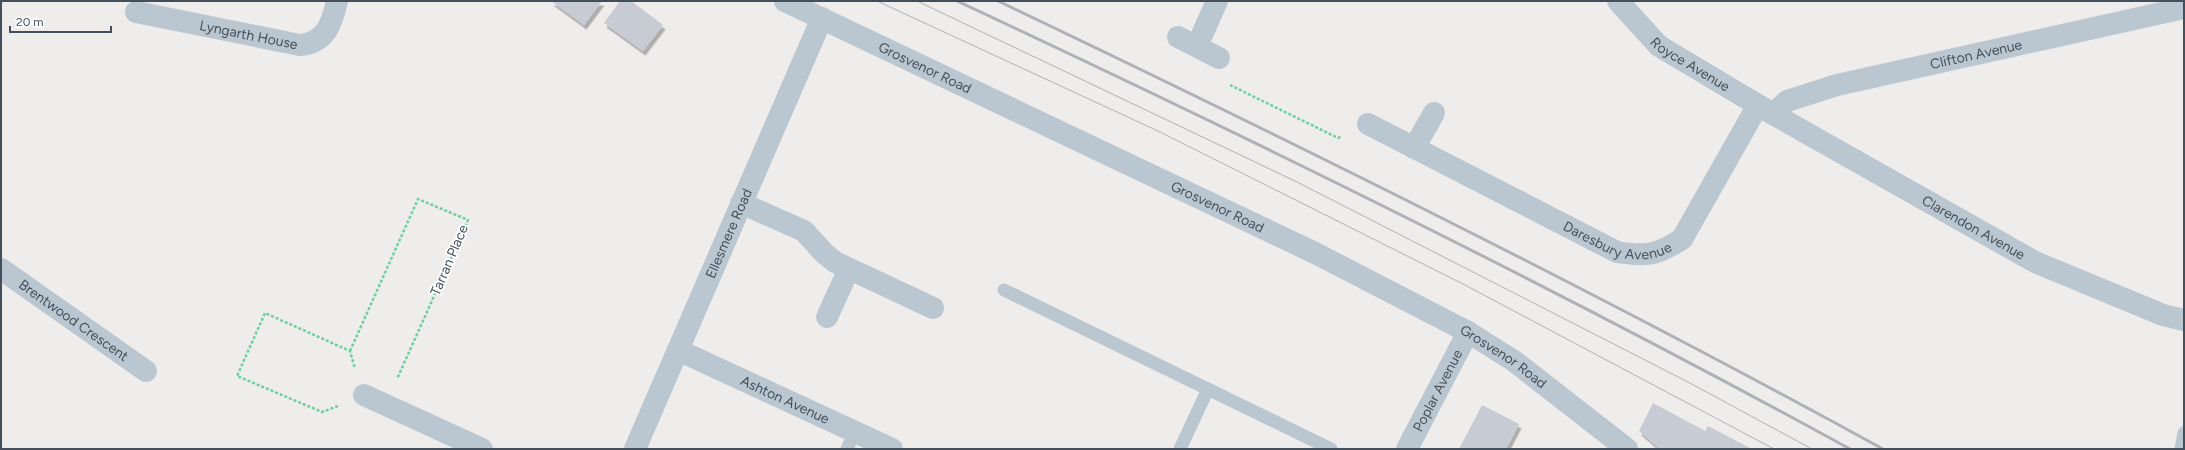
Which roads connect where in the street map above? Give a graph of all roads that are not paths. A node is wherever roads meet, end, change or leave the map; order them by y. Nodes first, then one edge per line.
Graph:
1 (337, 1) edge
2 (785, 1) edge
3 (1217, 1) edge
4 (1618, 1) edge
5 (2184, 8) edge
6 (136, 12) dead end
7 (822, 18) junction
8 (1178, 37) dead end
9 (1197, 46) junction
10 (1219, 58) road end
11 (1765, 110) junction
12 (1434, 113) dead end
13 (1368, 124) road end
14 (1414, 148) junction
15 (741, 203) junction
16 (1, 269) edge
17 (848, 269) junction
18 (1004, 290) dead end
19 (933, 308) dead end
20 (827, 317) dead end
21 (2184, 320) edge
22 (1468, 332) junction
23 (678, 350) junction
24 (146, 371) dead end
25 (1208, 389) junction
26 (364, 395) road end
27 (2184, 433) edge
28 (851, 440) edge
29 (482, 449) edge
30 (634, 449) edge
31 (892, 449) edge
32 (1180, 449) edge
33 (1331, 449) edge
34 (1407, 449) edge
35 (1627, 449) edge
36 (2181, 449) edge

1 - 6 street, Lyngarth House
2 - 7 street, Grosvenor Road
3 - 9 street
4 - 11 street, Royce Avenue
5 - 11 street, Clifton Avenue
7 - 15 street, Ellesmere Road
7 - 22 street, Grosvenor Road
8 - 9 street
9 - 10 street
11 - 14 street, Daresbury Avenue
11 - 21 street, Clarendon Avenue
12 - 14 street
13 - 14 street, Daresbury Avenue
15 - 17 street
15 - 23 street, Ellesmere Road
16 - 24 street, Brentwood Crescent
17 - 19 street
17 - 20 street
18 - 25 lane
22 - 34 street, Poplar Avenue
22 - 35 street, Grosvenor Road
23 - 28 street, Ashton Avenue
23 - 30 street, Ellesmere Road
25 - 32 lane
25 - 33 lane
26 - 29 street
27 - 36 lane
28 - 31 street, Ashton Avenue

